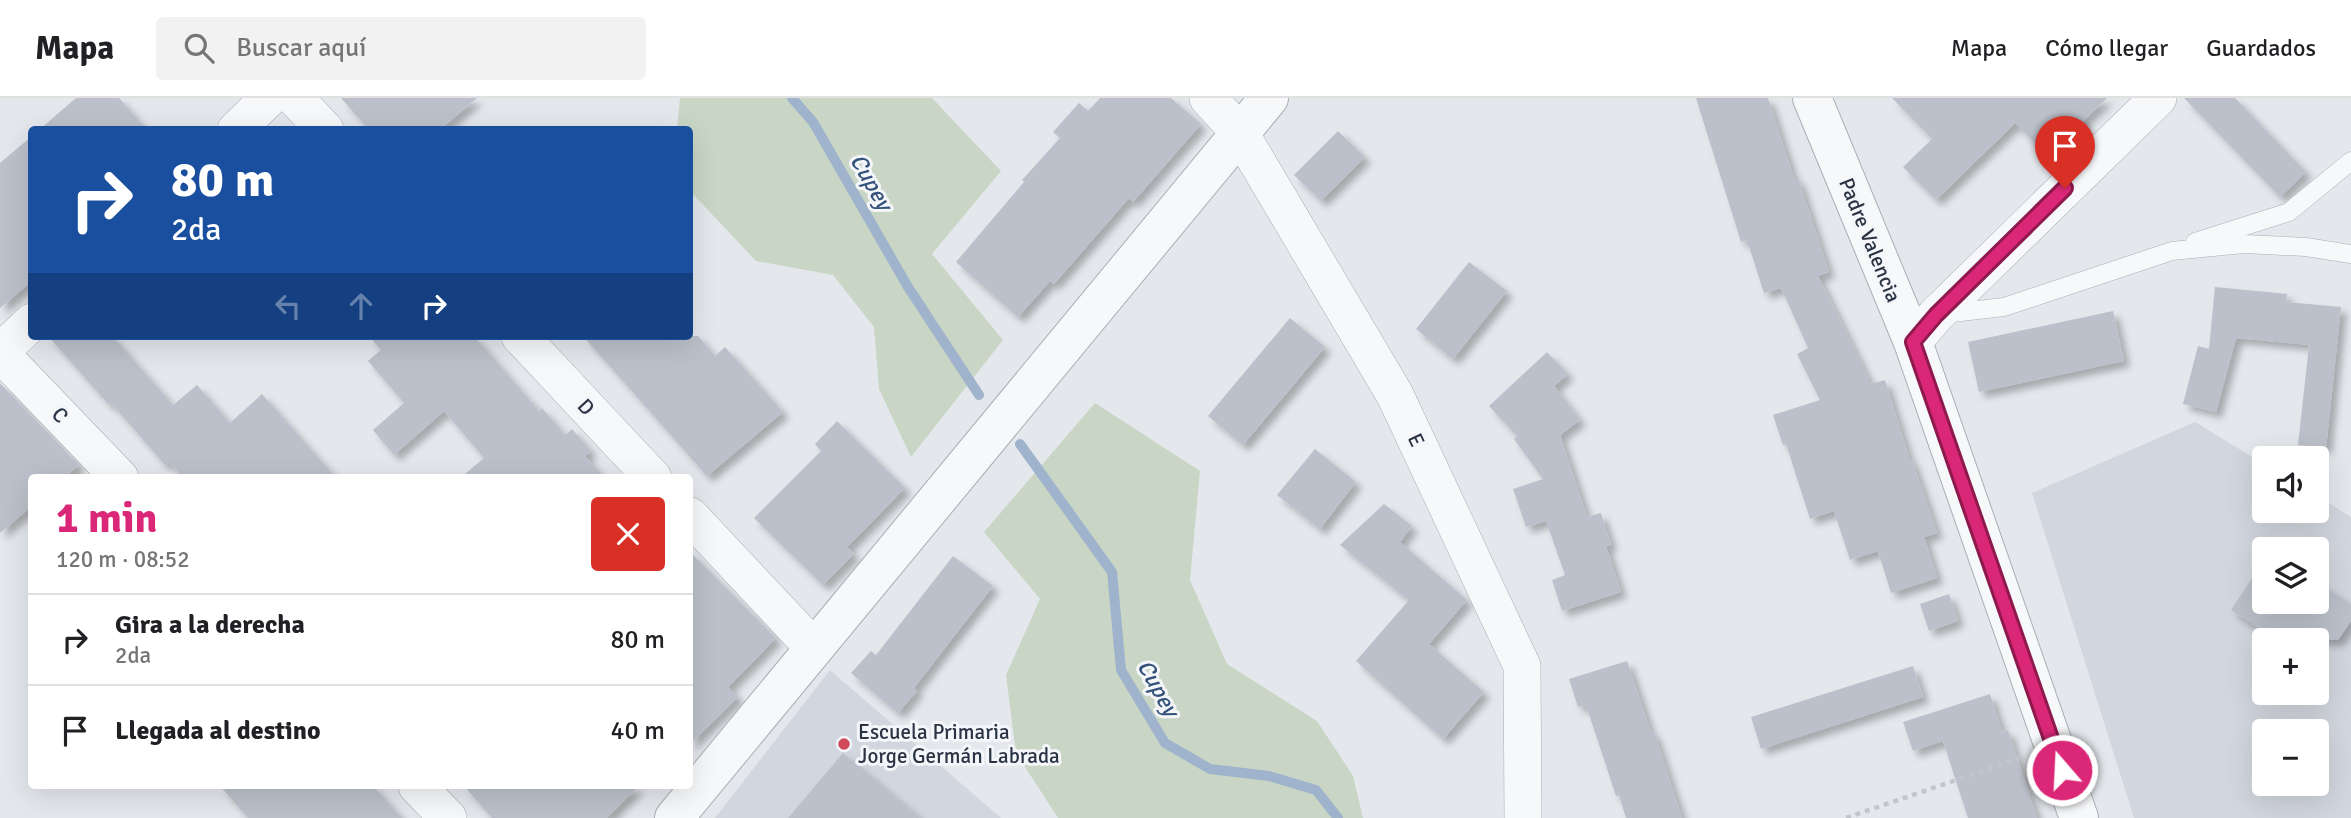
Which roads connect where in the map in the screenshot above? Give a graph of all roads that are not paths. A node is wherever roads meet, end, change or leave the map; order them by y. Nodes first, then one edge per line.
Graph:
1 (269, 98) edge
2 (295, 98) edge
3 (1208, 98) edge
4 (1269, 98) edge
5 (1812, 98) edge
6 (2158, 98) edge
7 (240, 126) edge
8 (321, 126) edge
9 (1240, 133) junction
10 (2351, 160) edge
11 (2172, 251) junction
12 (2351, 254) edge
13 (28, 326) edge
14 (1924, 328) junction
15 (524, 340) edge
16 (0, 352) edge
17 (116, 474) edge
18 (649, 474) edge
19 (693, 519) edge
20 (814, 648) junction
21 (420, 789) edge
22 (448, 818) edge
23 (674, 818) edge
24 (1523, 818) edge
25 (2079, 818) edge

1 - 7 street
2 - 8 street
3 - 9 street, E
4 - 9 street
5 - 14 street, Padre Valencia
6 - 14 street
9 - 20 street
9 - 24 street, E
10 - 11 lane
11 - 12 lane
11 - 14 lane
13 - 16 street
14 - 25 street, Padre Valencia
15 - 18 street, D
16 - 17 street, C
19 - 20 street
20 - 23 street
21 - 22 street

